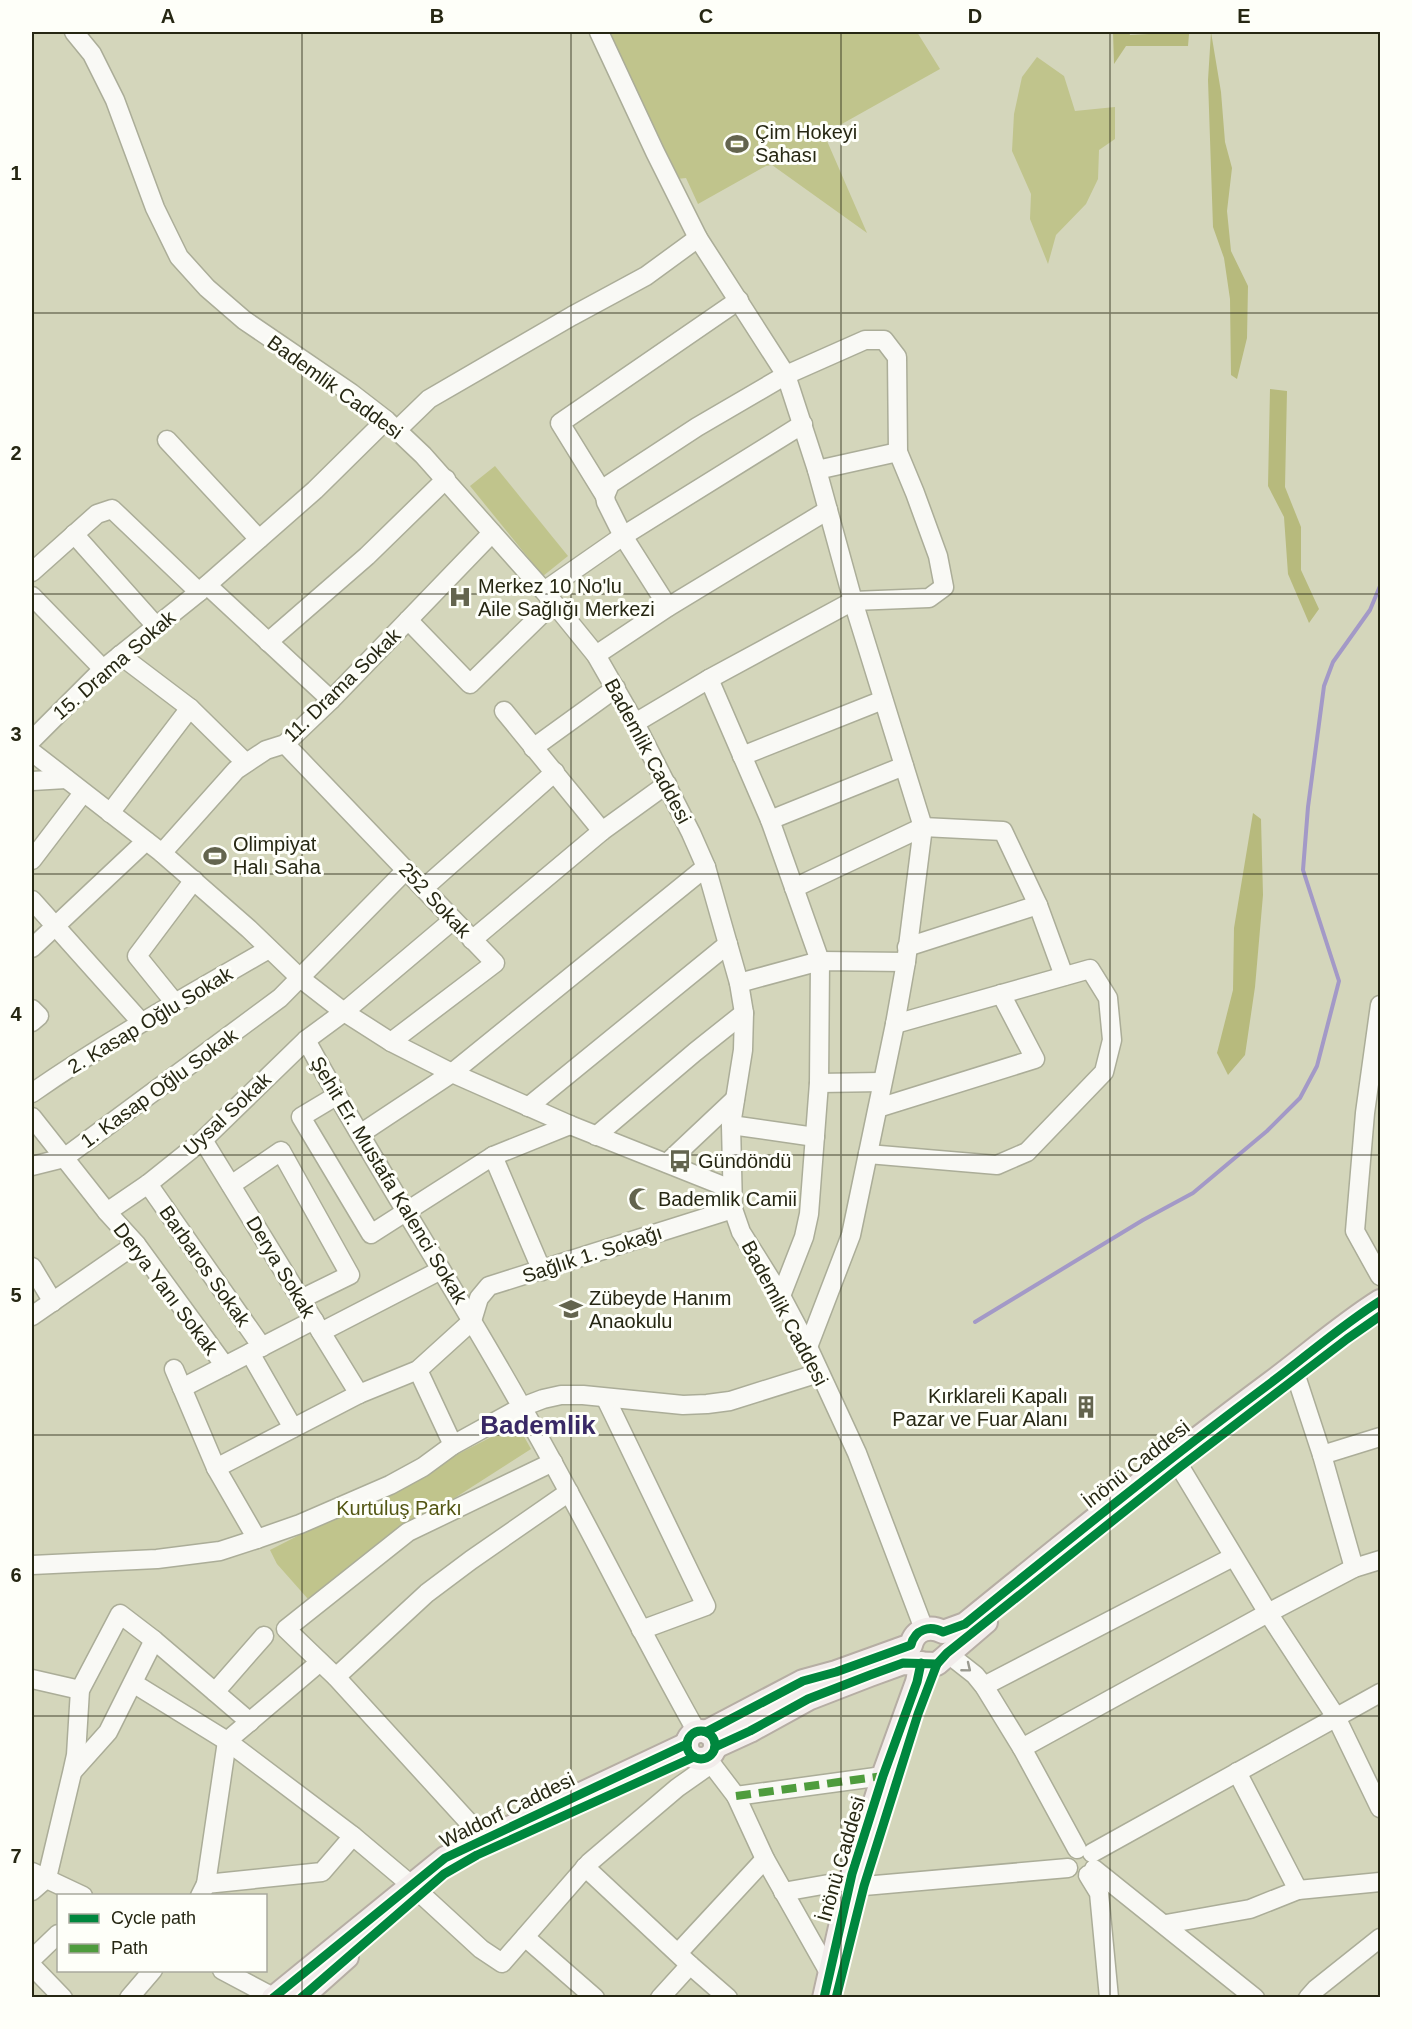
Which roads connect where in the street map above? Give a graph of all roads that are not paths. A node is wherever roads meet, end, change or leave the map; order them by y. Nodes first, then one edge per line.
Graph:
1 (74, 32) edge
2 (599, 32) edge
3 (698, 238) junction
4 (738, 300) junction
5 (786, 375) junction
6 (803, 424) junction
7 (392, 425) junction
8 (167, 440) dead end
9 (898, 452) junction
10 (817, 470) junction
11 (446, 479) junction
12 (605, 496) junction
13 (828, 510) junction
14 (492, 533) junction
15 (74, 534) junction
16 (623, 536) junction
17 (259, 539) junction
18 (32, 572) edge
19 (203, 588) junction
20 (32, 596) edge
21 (548, 597) junction
22 (853, 601) junction
23 (668, 607) junction
24 (408, 620) junction
25 (156, 626) junction
26 (268, 642) junction
27 (120, 655) junction
28 (596, 655) junction
29 (103, 669) junction
30 (709, 679) junction
31 (616, 688) junction
32 (331, 700) junction
33 (883, 700) junction
34 (190, 708) junction
35 (504, 711) dead end
36 (635, 723) junction
37 (32, 740) edge
38 (285, 744) junction
39 (533, 748) junction
40 (32, 752) edge
41 (742, 756) junction
42 (246, 763) junction
43 (904, 766) junction
44 (555, 772) junction
45 (66, 779) junction
46 (32, 781) edge
47 (667, 784) junction
48 (83, 793) junction
49 (110, 813) junction
50 (770, 820) junction
51 (923, 827) junction
52 (602, 831) junction
53 (146, 841) junction
54 (162, 853) junction
55 (32, 860) edge
56 (706, 867) junction
57 (406, 870) junction
58 (194, 880) junction
59 (424, 888) junction
60 (794, 888) junction
61 (32, 900) edge
62 (1038, 905) junction
63 (453, 920) junction
64 (55, 926) junction
65 (472, 940) junction
66 (728, 944) junction
67 (32, 948) edge
68 (270, 949) junction
69 (906, 955) junction
70 (820, 961) junction
71 (1064, 976) junction
72 (300, 978) junction
73 (739, 983) junction
74 (1002, 994) junction
75 (175, 1003) junction
76 (1380, 1005) edge
77 (32, 1009) edge
78 (344, 1012) junction
79 (744, 1013) junction
80 (32, 1022) edge
81 (141, 1022) junction
82 (895, 1024) junction
83 (306, 1040) junction
84 (391, 1042) junction
85 (452, 1073) junction
86 (882, 1082) junction
87 (819, 1083) junction
88 (32, 1093) edge
89 (336, 1096) junction
90 (735, 1099) junction
91 (528, 1107) junction
92 (878, 1108) junction
93 (1373, 1113) edge
94 (32, 1117) edge
95 (570, 1125) junction
96 (731, 1125) junction
97 (360, 1134) junction
98 (596, 1136) junction
99 (815, 1137) junction
100 (203, 1140) junction
101 (868, 1154) junction
102 (493, 1156) junction
103 (64, 1158) junction
104 (667, 1163) junction
105 (32, 1166) edge
106 (148, 1184) junction
107 (231, 1185) junction
108 (731, 1189) junction
109 (733, 1209) junction
110 (107, 1212) junction
111 (406, 1212) junction
112 (136, 1244) junction
113 (32, 1267) edge
114 (441, 1270) junction
115 (542, 1271) junction
116 (1380, 1276) edge
117 (781, 1296) junction
118 (301, 1299) junction
119 (1380, 1301) edge
120 (53, 1302) junction
121 (32, 1316) edge
122 (1380, 1316) edge
123 (472, 1321) junction
124 (317, 1326) junction
125 (808, 1347) junction
126 (256, 1350) junction
127 (225, 1366) junction
128 (174, 1369) dead end
129 (418, 1370) junction
130 (819, 1373) junction
131 (1297, 1379) junction
132 (182, 1388) junction
133 (359, 1394) junction
134 (606, 1399) junction
135 (522, 1407) junction
136 (293, 1428) junction
137 (1380, 1437) edge
138 (453, 1445) junction
139 (1322, 1455) junction
140 (553, 1462) junction
141 (1180, 1467) junction
142 (216, 1468) junction
143 (569, 1492) junction
144 (257, 1539) junction
145 (1233, 1557) junction
146 (1380, 1560) edge
147 (32, 1565) edge
148 (1354, 1568) junction
149 (1268, 1613) junction
150 (641, 1630) junction
151 (264, 1636) dead end
152 (154, 1640) junction
153 (928, 1646) junction
154 (320, 1662) junction
155 (336, 1677) junction
156 (32, 1679) edge
157 (133, 1683) junction
158 (984, 1686) junction
159 (80, 1690) junction
160 (215, 1692) junction
161 (1380, 1693) edge
162 (1336, 1717) junction
163 (250, 1722) junction
164 (227, 1741) junction
165 (702, 1748) junction
166 (1022, 1748) junction
167 (1237, 1772) junction
168 (72, 1773) junction
169 (883, 1776) junction
170 (736, 1796) junction
171 (1380, 1808) edge
172 (353, 1836) junction
173 (484, 1839) junction
174 (765, 1859) junction
175 (1088, 1861) junction
176 (585, 1867) junction
177 (39, 1875) edge
178 (1380, 1882) edge
179 (858, 1883) junction
180 (415, 1889) junction
181 (203, 1890) edge
182 (1298, 1890) junction
183 (32, 1891) edge
184 (783, 1892) junction
185 (79, 1894) edge
186 (1166, 1924) junction
187 (57, 1935) edge
188 (525, 1937) junction
189 (1380, 1938) edge
190 (32, 1959) edge
191 (684, 1959) junction
192 (32, 1966) edge
193 (152, 1972) edge
194 (224, 1972) edge
195 (830, 1974) junction
196 (284, 1996) edge
197 (63, 1998) edge
198 (129, 1998) edge
199 (595, 1998) edge
200 (660, 1998) edge
201 (728, 1998) edge
202 (824, 1998) edge
203 (836, 1998) edge
204 (1109, 1998) edge
205 (1255, 1998) edge
206 (1308, 1998) edge

1 - 7 street, Bademlik Caddesi
2 - 3 street
3 - 4 street
3 - 7 street, 15. Drama Sokak
4 - 5 street
4 - 12 street
5 - 6 street
5 - 9 street
5 - 12 street
6 - 10 street
6 - 16 street
7 - 11 street, Bademlik Caddesi
7 - 17 street, 15. Drama Sokak
8 - 17 street
9 - 10 street
9 - 22 street
10 - 13 street
11 - 14 street, Bademlik Caddesi
11 - 26 street
12 - 16 street
13 - 22 street
13 - 23 street
14 - 21 street, Bademlik Caddesi
14 - 24 street, 11. Drama Sokak
15 - 18 street
15 - 19 street
15 - 25 street
16 - 21 street
16 - 23 street
17 - 19 street, 15. Drama Sokak
19 - 25 street, 15. Drama Sokak
19 - 26 street
20 - 29 street
21 - 24 street
21 - 28 street, Bademlik Caddesi
22 - 30 street
22 - 33 street
23 - 28 street
24 - 32 street, 11. Drama Sokak
25 - 27 street, 15. Drama Sokak
26 - 32 street
27 - 29 street, 15. Drama Sokak
27 - 34 street
28 - 31 street, Bademlik Caddesi
29 - 37 street, 15. Drama Sokak
30 - 36 street
30 - 41 street
31 - 36 street, Bademlik Caddesi
31 - 39 street
32 - 38 street, 11. Drama Sokak
33 - 41 street
33 - 43 street
34 - 42 street
34 - 49 street
35 - 39 street
36 - 47 street, Bademlik Caddesi
38 - 42 street, 11. Drama Sokak
38 - 57 street, 252 Sokak
39 - 44 street
40 - 45 street
41 - 50 street
42 - 54 street, 11. Drama Sokak
43 - 50 street
43 - 51 street
44 - 52 street
44 - 59 street
45 - 46 street
45 - 48 street
47 - 52 street
47 - 56 street, Bademlik Caddesi
48 - 49 street
48 - 55 street
49 - 53 street
50 - 60 street
51 - 60 street
51 - 62 street
51 - 69 street
52 - 65 street
53 - 54 street
53 - 64 street
54 - 58 street
56 - 66 street, Bademlik Caddesi
56 - 85 street
57 - 59 street, 252 Sokak
57 - 72 street, 1. Kasap Oğlu Sokak
58 - 68 street
58 - 75 street
59 - 63 street, 252 Sokak
60 - 70 street
61 - 64 street
62 - 69 street
62 - 71 street
63 - 65 street, 252 Sokak
63 - 78 street, Uysal Sokak
64 - 67 street
64 - 81 street
65 - 84 street, 252 Sokak
66 - 73 street, Bademlik Caddesi
66 - 91 street
68 - 72 street
68 - 75 street, 2. Kasap Oğlu Sokak
69 - 70 street
69 - 82 street
70 - 73 street
70 - 87 street
71 - 74 street
71 - 101 street
72 - 78 street
72 - 103 street, 1. Kasap Oğlu Sokak
73 - 79 street, Bademlik Caddesi
74 - 82 street
74 - 92 street
75 - 81 street, 2. Kasap Oğlu Sokak
76 - 93 street
77 - 80 street
78 - 83 street, Uysal Sokak
78 - 84 street
79 - 90 street, Bademlik Caddesi
79 - 98 street
81 - 88 street, 2. Kasap Oğlu Sokak
82 - 86 street
83 - 89 street, Şehit Er. Mustafa Kalenci Sokak
83 - 100 street, Uysal Sokak
84 - 85 street
85 - 91 street
85 - 97 street
86 - 87 street
86 - 92 street
87 - 99 street
89 - 97 street, Şehit Er. Mustafa Kalenci Sokak
89 - 111 street
90 - 96 street, Bademlik Caddesi
90 - 104 street
91 - 95 street
92 - 101 street
93 - 116 street
94 - 103 street, Derya Yanı Sokak
95 - 98 street
95 - 102 street
96 - 99 street
96 - 108 street, Bademlik Caddesi
97 - 111 street, Şehit Er. Mustafa Kalenci Sokak
98 - 104 street
99 - 117 street
100 - 106 street, Uysal Sokak
100 - 107 street, Derya Sokak
101 - 125 street
102 - 111 street
102 - 115 street
103 - 105 street, 1. Kasap Oğlu Sokak
103 - 110 street, Derya Yanı Sokak
104 - 108 street
106 - 110 street, Uysal Sokak
106 - 126 street, Barbaros Sokak
107 - 118 street, Derya Sokak
107 - 118 street
108 - 109 street, Bademlik Caddesi
109 - 115 street, Sağlık 1. Sokağı
109 - 117 street, Bademlik Caddesi
110 - 112 street, Derya Yanı Sokak
111 - 114 street, Şehit Er. Mustafa Kalenci Sokak
112 - 120 street
112 - 127 street, Derya Yanı Sokak
113 - 120 street
114 - 123 street, Şehit Er. Mustafa Kalenci Sokak
114 - 124 street
115 - 123 street, Sağlık 1. Sokağı
117 - 125 street, Bademlik Caddesi
118 - 124 street, Derya Sokak
119 - 153 main road, İnönü Caddesi
120 - 121 street
122 - 131 main road, İnönü Caddesi
123 - 129 street
123 - 135 street, Şehit Er. Mustafa Kalenci Sokak
124 - 126 street
124 - 133 street, Derya Sokak
125 - 130 street, Bademlik Caddesi
126 - 127 street
126 - 136 street, Barbaros Sokak
127 - 132 street
128 - 132 street
129 - 133 street
129 - 138 street
130 - 134 street
130 - 153 street, Bademlik Caddesi
131 - 139 street
131 - 141 main road, İnönü Caddesi
132 - 142 street
133 - 136 street
134 - 135 street
134 - 150 street
135 - 138 street
135 - 140 street, Şehit Er. Mustafa Kalenci Sokak
136 - 142 street
137 - 139 street
138 - 144 street
139 - 148 street
140 - 143 street, Şehit Er. Mustafa Kalenci Sokak
140 - 154 street
141 - 145 street
141 - 153 main road, İnönü Caddesi
142 - 144 street
143 - 150 street, Şehit Er. Mustafa Kalenci Sokak
143 - 155 street
144 - 147 street
145 - 149 street
145 - 158 street
146 - 148 street
148 - 149 street
149 - 162 street
149 - 166 street
150 - 165 street, Şehit Er. Mustafa Kalenci Sokak
151 - 160 street
152 - 157 street
152 - 159 street
152 - 160 street
153 -> 158 street
153 - 165 main road, Waldorf Caddesi
153 - 169 main road, İnönü Caddesi
153 - 179 main road, İnönü Caddesi
154 - 155 street
154 - 163 street
155 - 173 street
156 - 159 street
157 - 164 street
157 - 168 street
158 - 166 street
159 - 168 street
160 - 163 street
161 - 162 street
162 - 167 street
162 - 171 street
163 - 164 street
164 - 172 street
164 - 181 street
165 - 170 street, Şehit Er. Mustafa Kalenci Sokak
165 - 173 main road, Waldorf Caddesi
165 - 176 street
165 - 180 main road, Waldorf Caddesi
166 - 175 street
167 - 175 street
167 - 182 street
168 - 177 street
169 - 170 street
169 - 179 main road, İnönü Caddesi
170 - 174 street, Şehit Er. Mustafa Kalenci Sokak
172 - 180 street
172 - 181 street
173 - 180 main road, Waldorf Caddesi
174 - 184 street, Şehit Er. Mustafa Kalenci Sokak
174 - 191 street
175 - 179 street
175 - 186 street
175 - 204 street
176 - 188 street
176 - 191 street
177 - 183 street
177 - 185 street
178 - 182 street
179 - 184 street
179 - 195 main road, İnönü Caddesi
179 - 203 main road, İnönü Caddesi
180 - 188 street
180 - 196 main road, Waldorf Caddesi
182 - 186 street
184 - 195 street, Şehit Er. Mustafa Kalenci Sokak
186 - 205 street
187 - 190 street
188 - 199 street
189 - 206 street
191 - 200 street
191 - 201 street
192 - 197 street
193 - 198 street
194 - 196 street
195 - 202 main road, İnönü Caddesi

